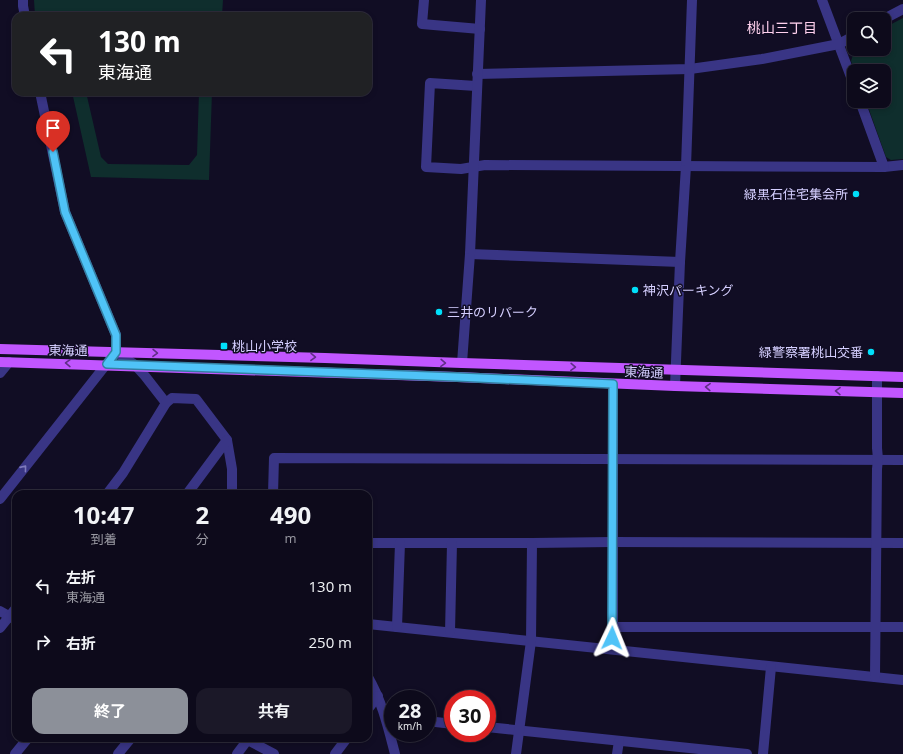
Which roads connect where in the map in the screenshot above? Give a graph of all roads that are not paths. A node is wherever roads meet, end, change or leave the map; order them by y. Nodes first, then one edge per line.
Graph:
1 (23, 0) edge
2 (424, 0) edge
3 (481, 0) edge
4 (692, 0) edge
5 (822, 0) edge
6 (903, 9) edge
7 (24, 12) edge
8 (891, 16) edge
9 (480, 29) junction
10 (847, 40) edge
11 (839, 44) junction
12 (847, 66) edge
13 (690, 69) junction
14 (477, 74) junction
15 (476, 86) junction
16 (41, 96) edge
17 (863, 108) edge
18 (903, 165) edge
19 (686, 166) junction
20 (474, 167) junction
21 (884, 167) junction
22 (470, 254) junction
23 (680, 262) junction
24 (0, 349) edge
25 (116, 352) junction
26 (4, 362) edge
27 (462, 363) junction
28 (107, 364) junction
29 (135, 365) junction
30 (677, 370) junction
31 (0, 373) edge
32 (877, 376) junction
33 (903, 377) edge
34 (613, 384) junction
35 (675, 386) junction
36 (877, 392) junction
37 (903, 393) edge
38 (166, 403) junction
39 (227, 440) junction
40 (613, 459) junction
41 (878, 459) junction
42 (903, 460) edge
43 (109, 490) edge
44 (190, 490) edge
45 (232, 490) edge
46 (273, 490) edge
47 (0, 499) edge
48 (612, 542) junction
49 (372, 543) edge
50 (400, 543) junction
51 (452, 543) junction
52 (532, 543) junction
53 (877, 543) junction
54 (903, 543) edge
55 (0, 611) edge
56 (12, 614) edge
57 (12, 616) edge
58 (372, 624) edge
59 (397, 627) junction
60 (613, 627) junction
61 (876, 627) junction
62 (903, 627) edge
63 (0, 628) edge
64 (450, 632) junction
65 (531, 641) junction
66 (612, 649) junction
67 (771, 667) junction
68 (875, 677) junction
69 (903, 680) edge
70 (372, 685) edge
71 (378, 696) junction
72 (372, 704) edge
73 (384, 707) edge
74 (496, 728) edge
75 (518, 731) junction
76 (619, 741) junction
77 (25, 742) edge
78 (128, 742) edge
79 (245, 742) edge
80 (252, 742) edge
81 (344, 742) edge
82 (393, 742) edge
83 (691, 751) edge
84 (15, 754) edge
85 (118, 754) edge
86 (236, 754) edge
87 (274, 754) edge
88 (334, 754) edge
89 (395, 754) edge
90 (516, 754) edge
91 (617, 754) edge
92 (747, 754) edge
93 (763, 754) edge

1 - 7 street
2 - 9 street
3 - 9 street
4 - 13 street
5 - 11 street
6 - 8 street
9 - 14 street
10 - 11 street
11 - 12 street
11 - 13 street
13 - 14 street
13 - 19 street
14 - 15 street
15 - 20 street
15 - 20 street
16 - 25 street
17 - 21 street
18 - 21 street
19 - 20 street
19 - 21 street
19 - 23 street
20 - 22 street
22 - 23 street
22 - 27 street
23 - 30 street
24 - 25 main road, 東海通
25 -> 27 main road, 東海通
25 - 28 street
25 - 29 street
28 -> 26 main road, 東海通
26 - 31 street
27 -> 30 main road, 東海通
28 - 29 main road, 東海通
47 -> 28 street
29 - 34 main road, 東海通
29 - 38 street
30 - 32 main road, 東海通
30 - 35 street
32 - 33 main road, 東海通
32 - 36 street
34 - 35 main road, 東海通
34 - 40 street
36 -> 35 main road, 東海通
36 - 37 main road, 東海通
36 - 41 street
38 - 39 street
38 - 43 street
39 - 44 street
39 - 45 street
40 - 41 street
40 - 46 street
40 - 48 street
41 - 42 street
41 - 53 street
48 - 52 street
48 - 53 street
48 - 60 street
49 - 50 street
50 - 51 street
50 - 59 street
51 - 52 street
51 - 64 street
52 - 65 street
53 - 54 street
53 - 61 street
55 - 56 street
57 - 63 street
58 - 59 street
59 - 64 street
60 - 61 street
60 - 66 street
61 - 62 street
61 - 68 street
64 - 65 street
65 - 66 street
65 - 75 street
66 - 67 street
67 - 68 street
67 - 93 street
68 - 69 street
70 - 71 street
71 - 72 street
71 - 73 street
74 - 75 street
75 - 76 street
75 - 90 street
76 - 83 street
76 - 91 street
77 - 84 street
78 - 85 street
79 - 86 street
80 - 87 street
81 - 88 street
82 - 89 street
83 - 92 street

